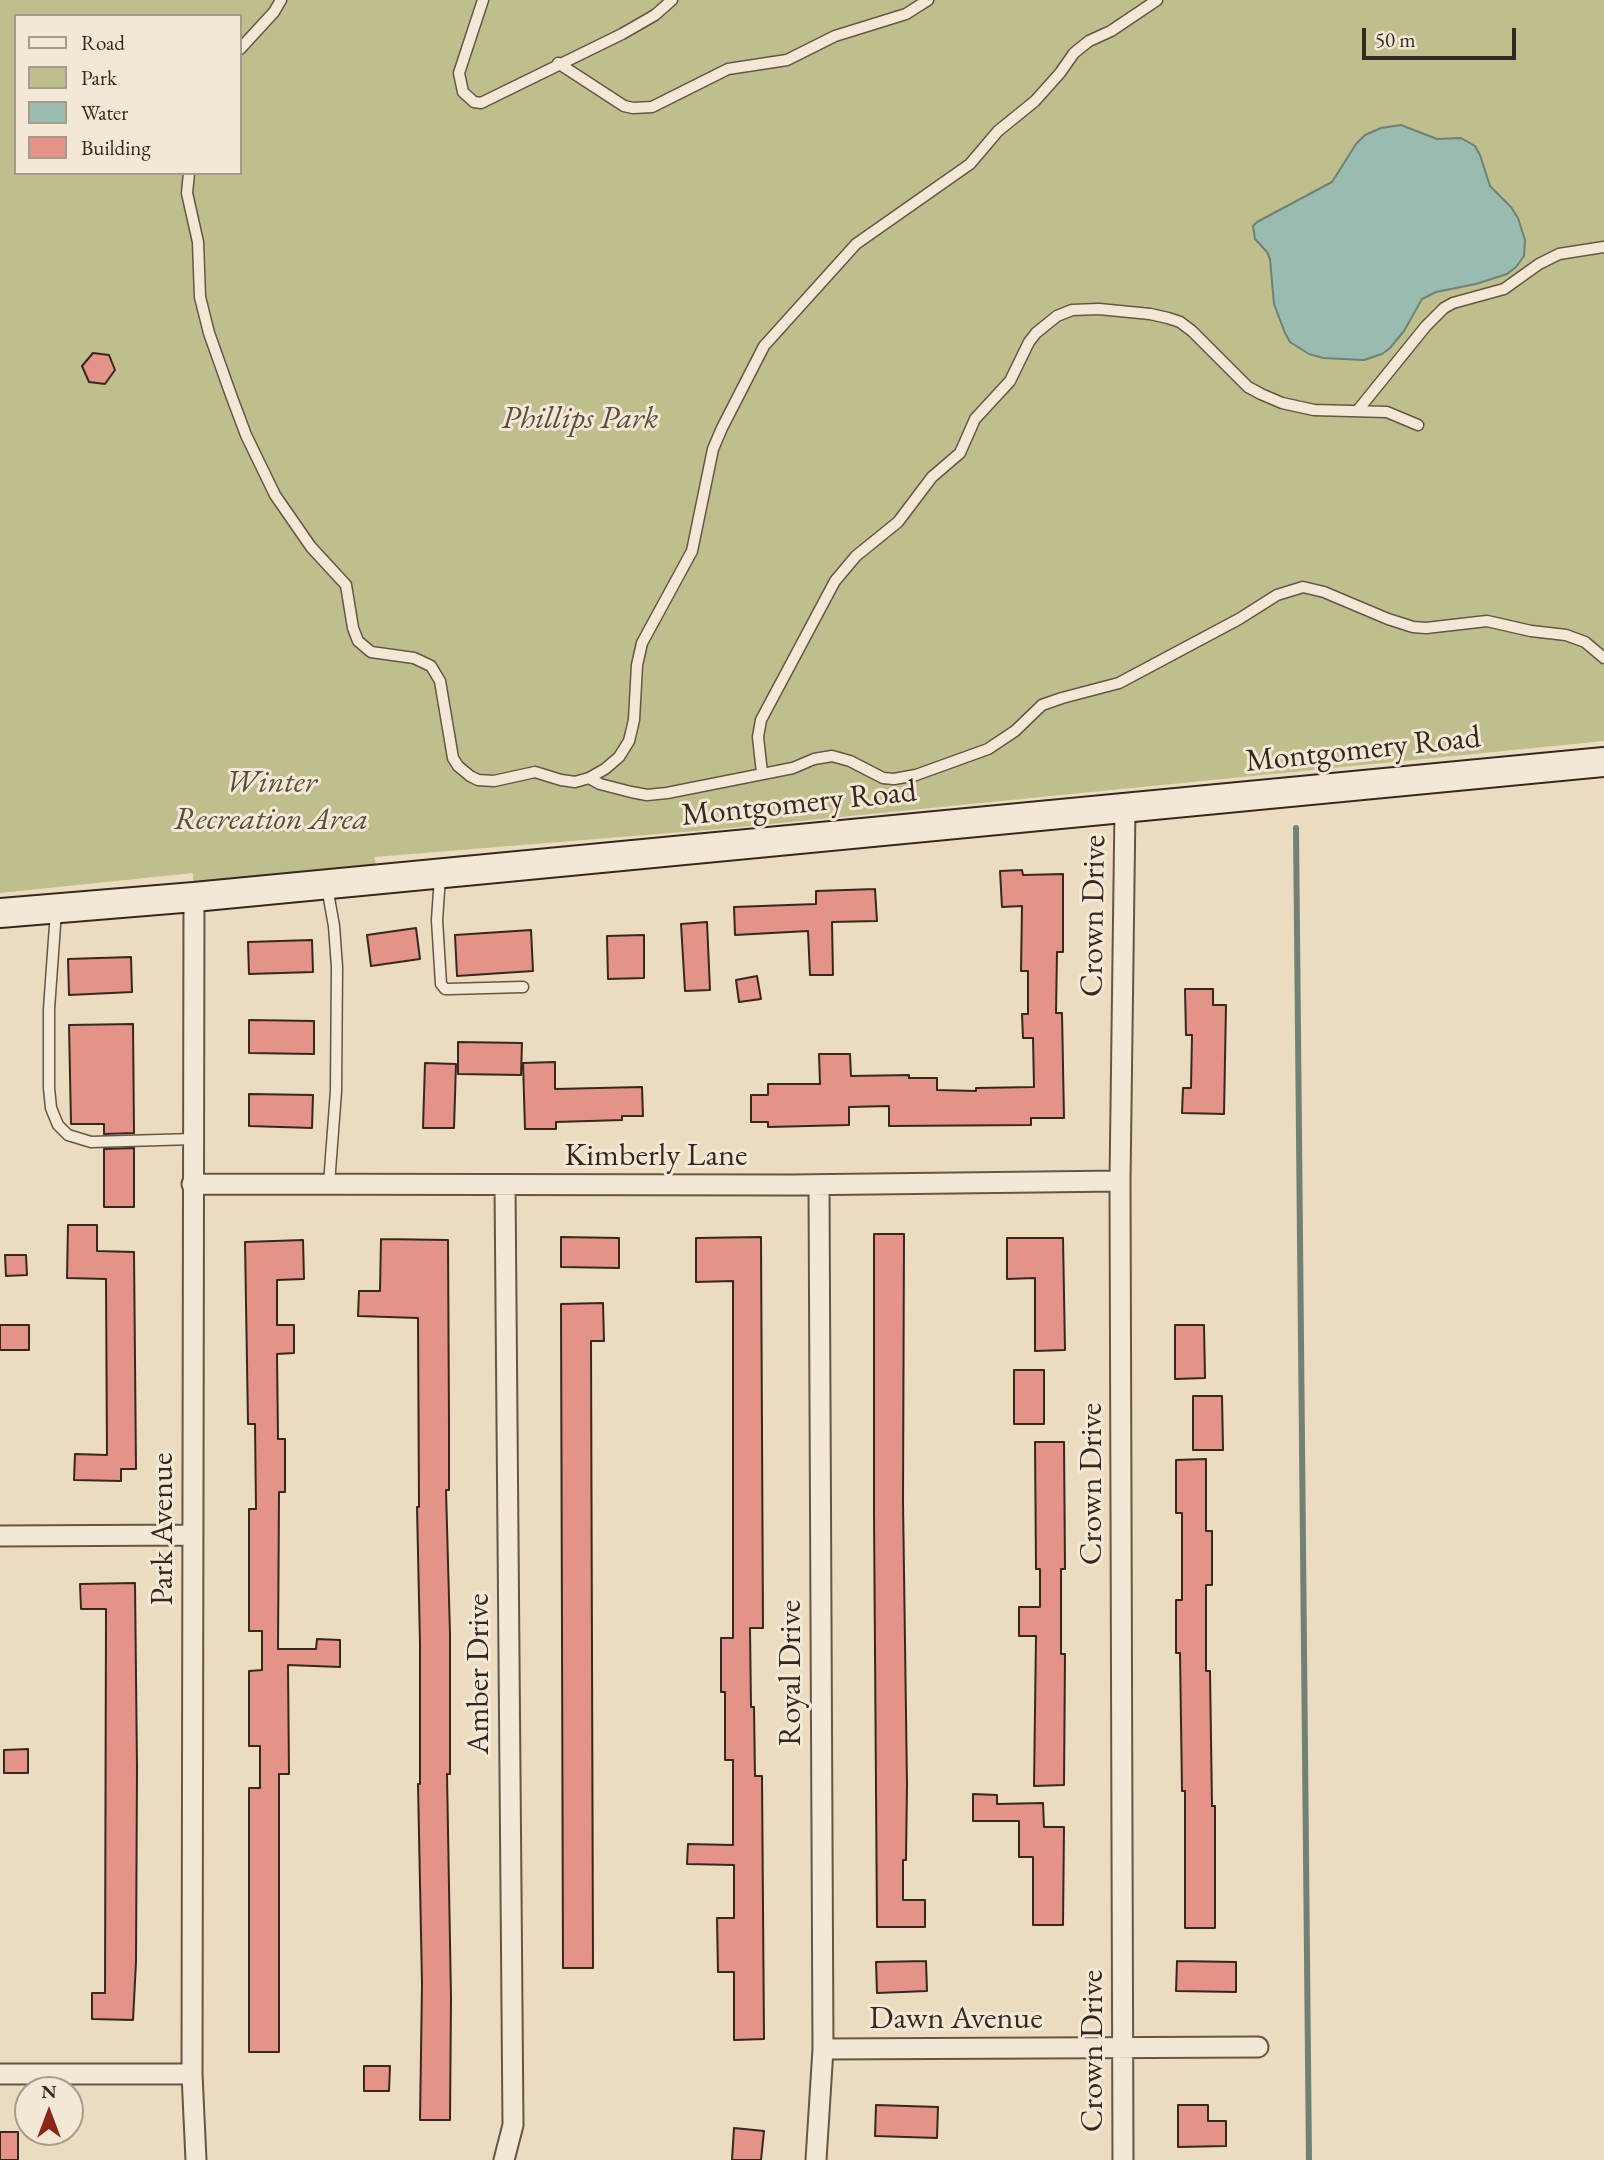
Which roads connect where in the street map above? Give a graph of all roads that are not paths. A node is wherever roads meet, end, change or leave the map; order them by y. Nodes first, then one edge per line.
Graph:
1 (281, 0) edge
2 (484, 0) edge
3 (672, 0) edge
4 (928, 0) edge
5 (1157, 0) edge
6 (242, 47) edge
7 (558, 63) junction
8 (189, 175) edge
9 (1604, 247) edge
10 (1357, 410) junction
11 (1418, 425) dead end
12 (1604, 658) edge
13 (1604, 762) edge
14 (762, 773) junction
15 (589, 778) junction
16 (1125, 808) junction
17 (440, 874) junction
18 (327, 885) junction
19 (194, 897) junction
20 (56, 908) junction
21 (0, 913) edge
22 (523, 987) dead end
23 (194, 1139) junction
24 (1120, 1181) junction
25 (192, 1184) junction
26 (329, 1184) junction
27 (819, 1185) junction
28 (505, 1186) junction
29 (193, 1535) junction
30 (0, 1536) edge
31 (1258, 2047) dead end
32 (1123, 2048) junction
33 (823, 2049) junction
34 (0, 2074) edge
35 (192, 2074) junction
36 (197, 2160) edge
37 (504, 2160) edge
38 (816, 2160) edge
39 (1123, 2160) edge

1 - 6 lane
2 - 7 lane
3 - 7 lane
4 - 7 lane
5 - 15 lane
8 - 15 lane
9 - 10 lane
10 - 11 lane
10 - 14 lane
12 - 14 lane
13 - 16 street, Montgomery Road
14 - 15 lane
16 - 17 street, Montgomery Road
16 - 24 street, Crown Drive
17 - 18 street, Montgomery Road
17 - 22 lane
18 - 19 street, Montgomery Road
18 - 26 lane
19 - 20 street, Montgomery Road
19 - 23 street, Park Avenue
20 - 21 street, Montgomery Road
20 - 23 lane
23 - 25 street, Park Avenue
24 - 27 street, Kimberly Lane
24 - 32 street, Crown Drive
25 - 26 street, Kimberly Lane
25 - 29 street, Park Avenue
26 - 28 street, Kimberly Lane
27 - 28 street, Kimberly Lane
27 - 33 street, Royal Drive
28 - 37 street, Amber Drive
29 - 30 street
29 - 35 street, Park Avenue
31 - 32 street, Dawn Avenue
32 - 33 street, Dawn Avenue
32 - 39 street, Crown Drive
33 - 38 street, Royal Drive
34 - 35 street
35 - 36 street, Park Avenue

